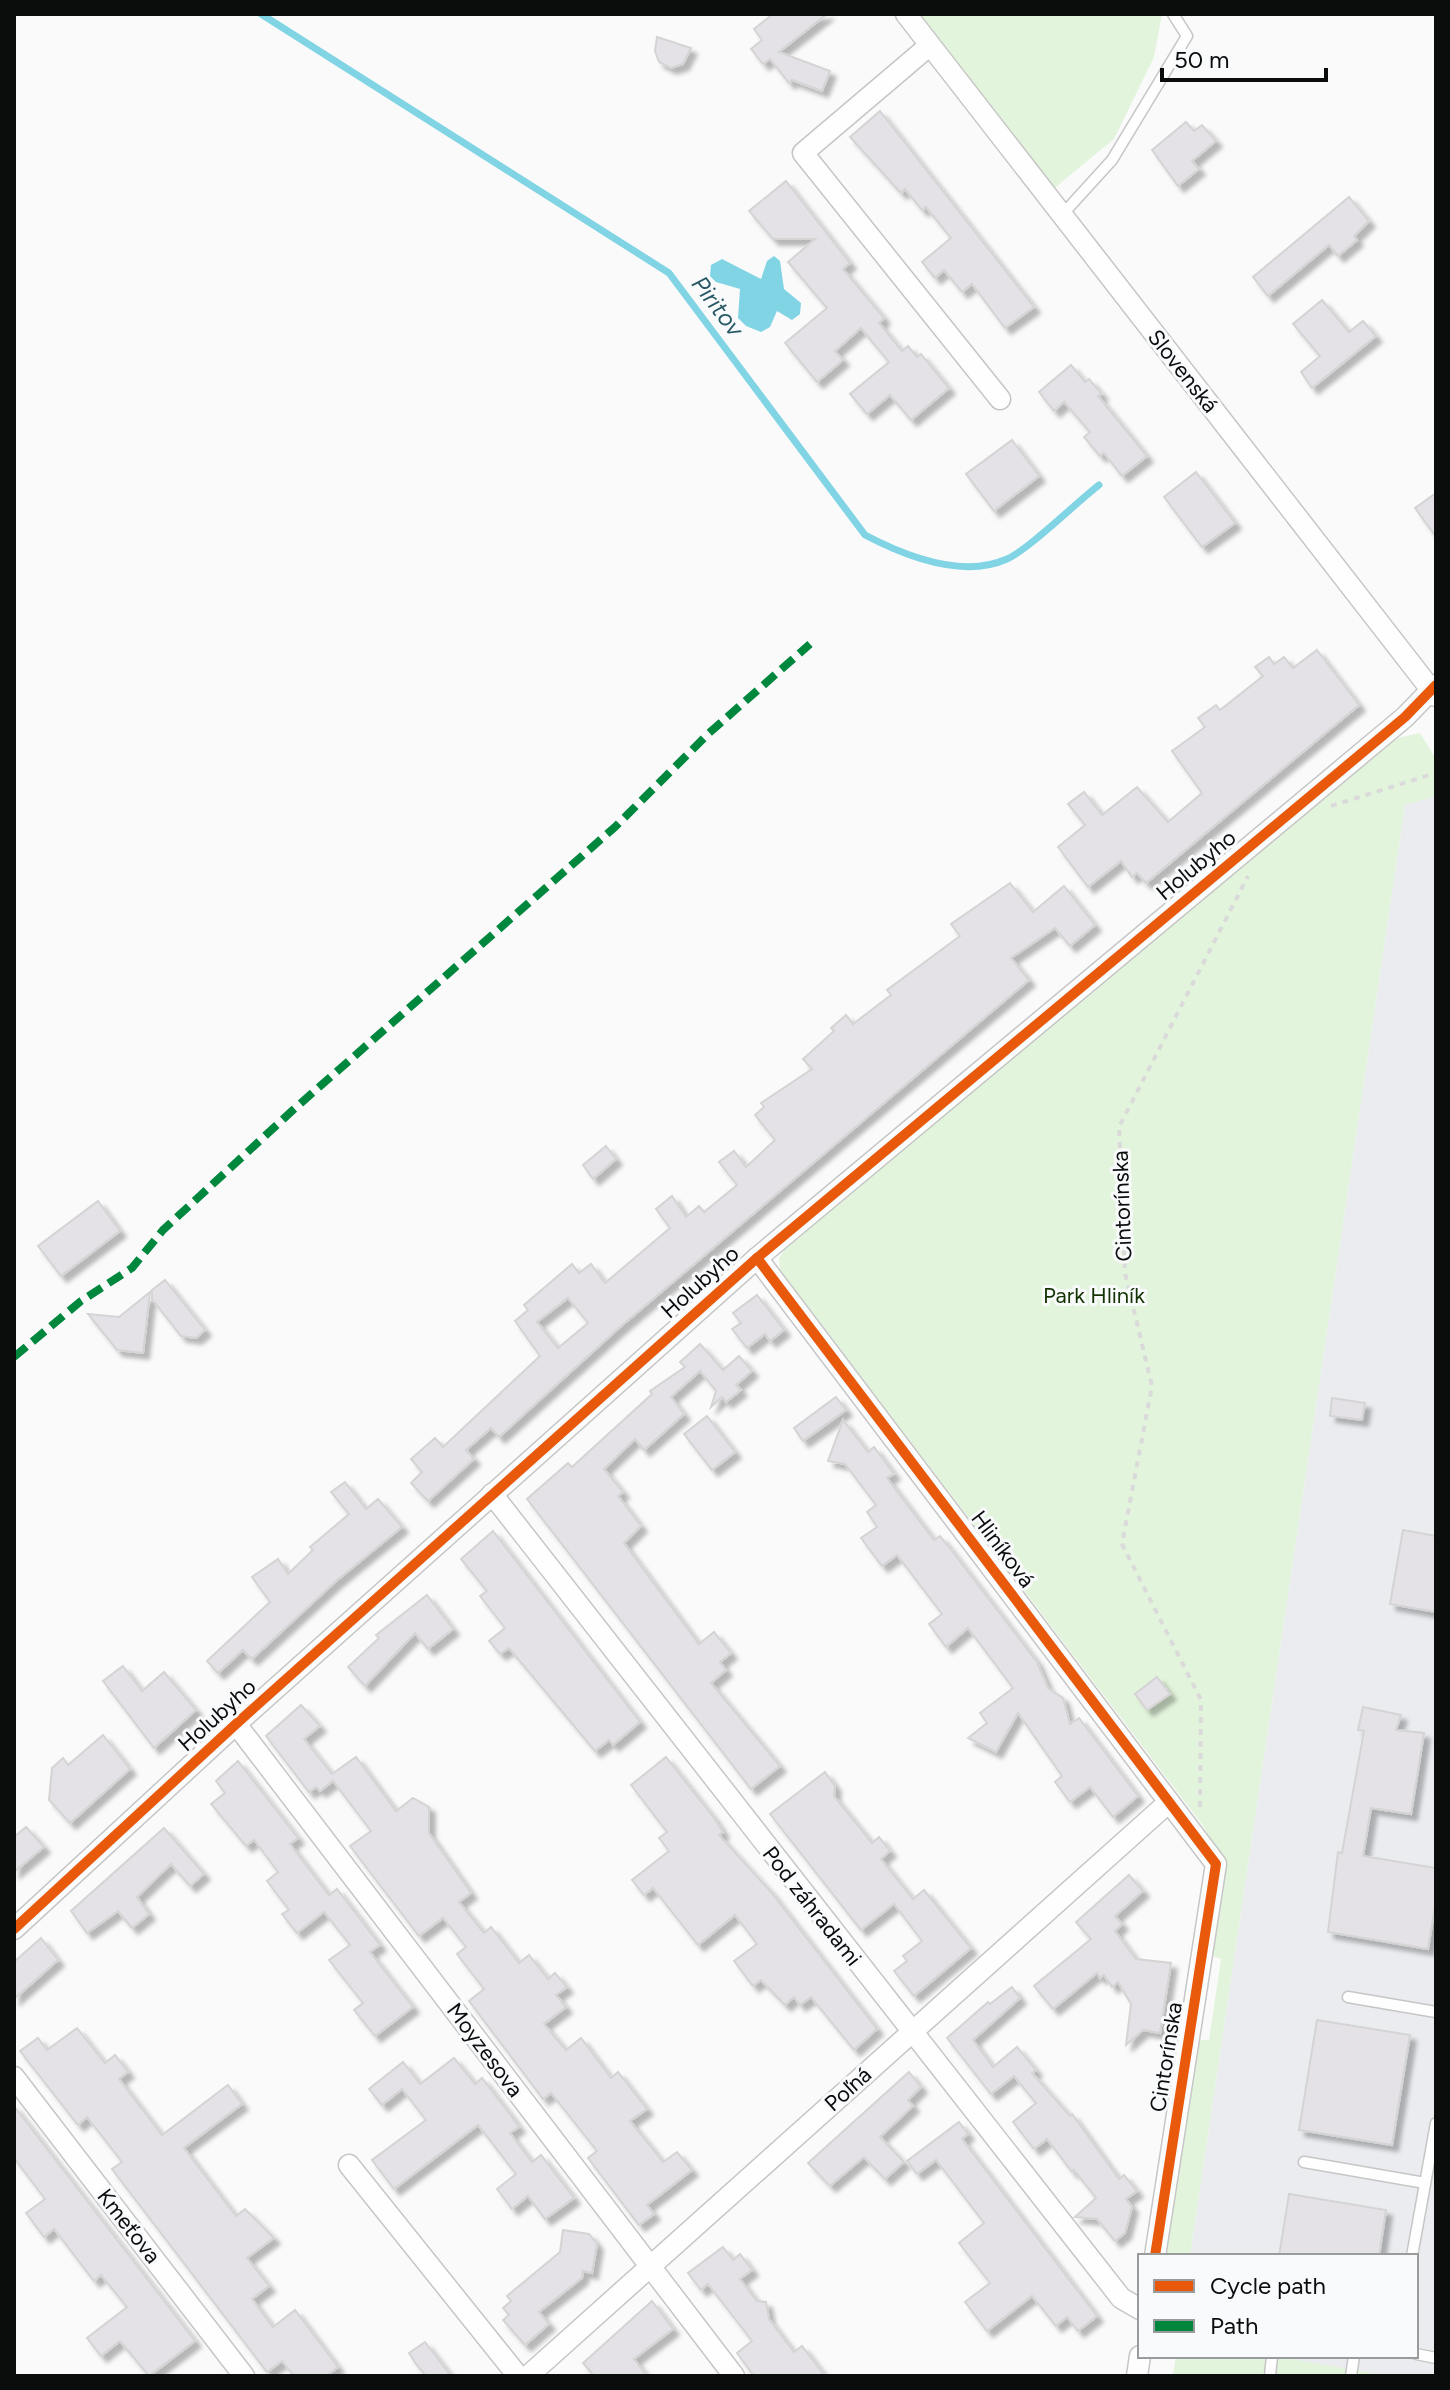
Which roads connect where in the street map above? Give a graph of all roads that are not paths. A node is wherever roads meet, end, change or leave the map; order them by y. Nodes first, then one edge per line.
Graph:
1 (906, 14) edge
2 (1173, 14) edge
3 (929, 46) junction
4 (1062, 215) junction
5 (1000, 399) dead end
6 (1435, 690) edge
7 (757, 1258) junction
8 (492, 1494) junction
9 (236, 1724) junction
10 (1169, 1802) junction
11 (1216, 1864) joint
12 (14, 1929) edge
13 (1348, 1997) dead end
14 (1436, 2012) edge
15 (911, 2033) junction
16 (14, 2077) edge
17 (1436, 2123) edge
18 (1304, 2162) dead end
19 (349, 2165) dead end
20 (1425, 2183) junction
21 (1155, 2254) edge
22 (1412, 2254) edge
23 (650, 2267) junction
24 (1138, 2308) edge
25 (244, 2376) edge
26 (518, 2376) edge
27 (528, 2376) edge
28 (734, 2376) edge

1 - 3 street, Slovenská
2 - 4 lane
3 - 4 street, Slovenská
3 - 5 street
4 - 6 street, Slovenská
6 - 7 street, Holubyho
7 - 8 street, Holubyho
7 - 10 street, Hliníková
8 - 9 street, Holubyho
8 - 15 street, Pod záhradami
9 - 12 street, Holubyho
9 - 23 street, Moyzesova
10 - 11 street, Hliníková
10 - 15 street, Poľná
11 - 21 street, Cintorínska
13 - 14 lane
15 - 23 street, Poľná
15 - 24 street, Pod záhradami
16 - 25 street, Kmeťova
17 - 20 lane
18 - 20 lane
19 - 26 street
20 - 22 lane
23 - 27 street, Poľná
23 - 28 street, Moyzesova

